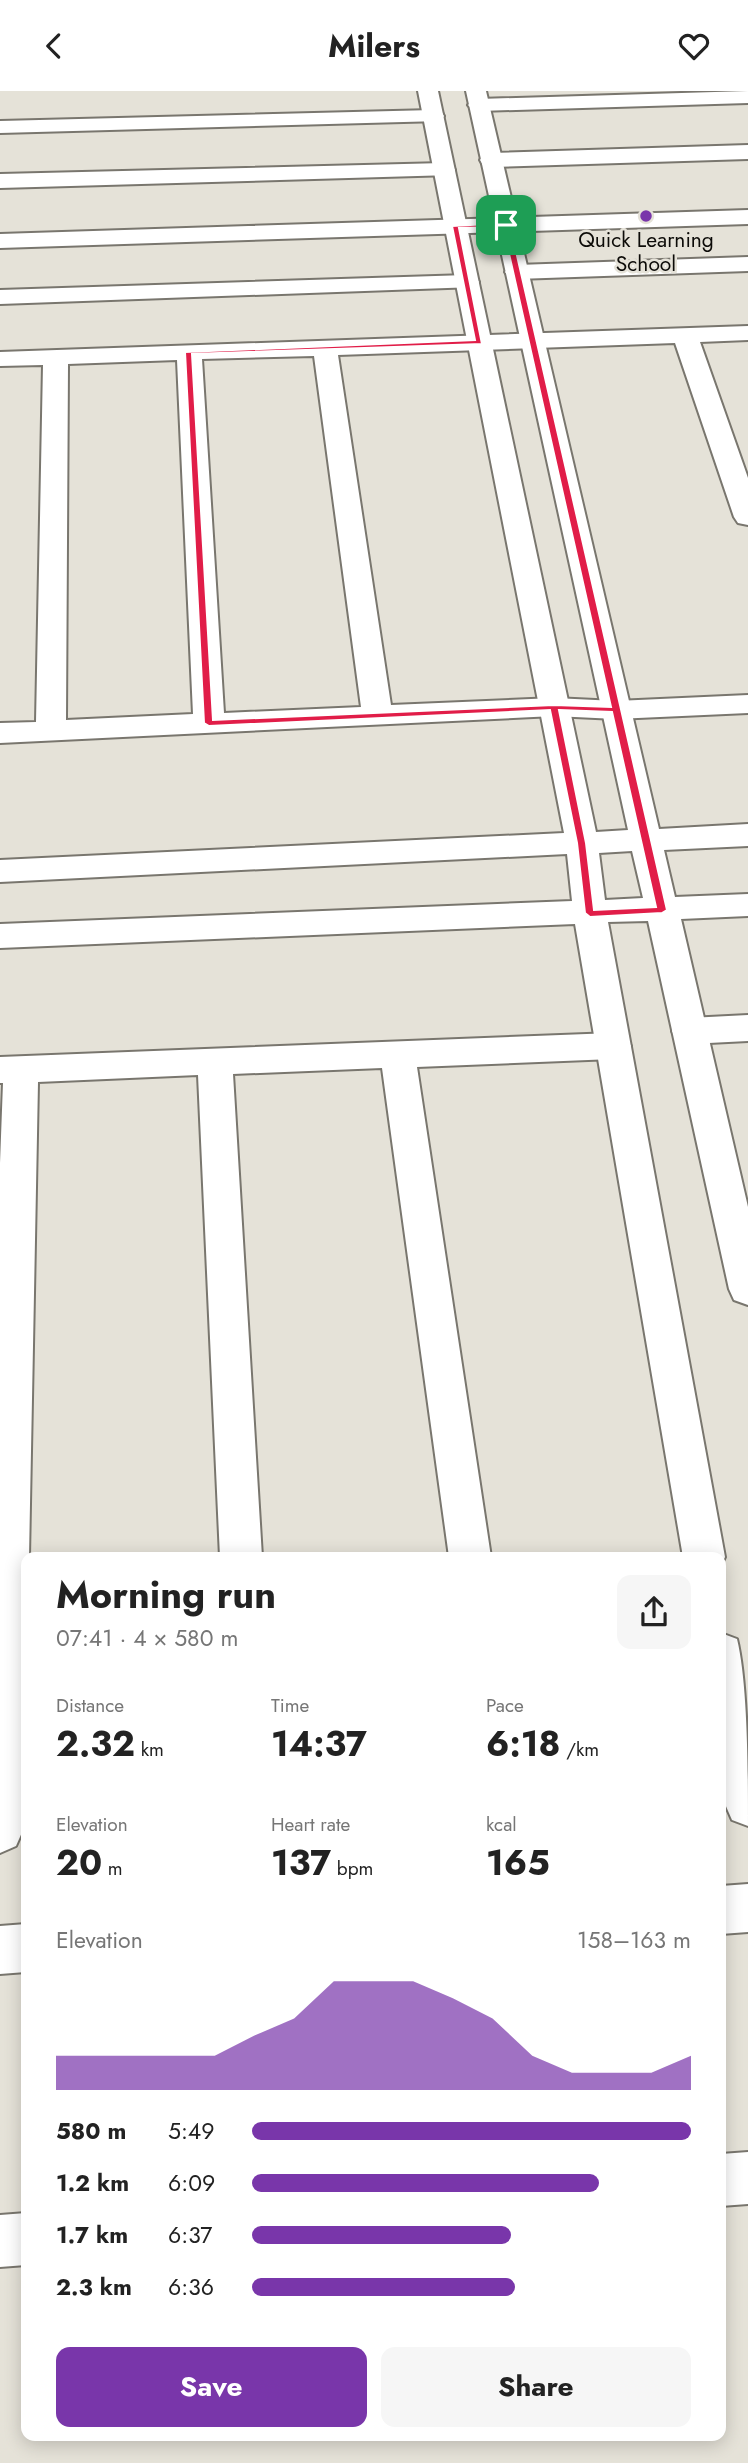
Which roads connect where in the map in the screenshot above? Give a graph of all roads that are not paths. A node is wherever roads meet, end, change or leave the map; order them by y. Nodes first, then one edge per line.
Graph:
1 (748, 97) edge
2 (477, 98) edge
3 (431, 104) edge
4 (0, 127) edge
5 (748, 152) edge
6 (491, 160) junction
7 (444, 170) junction
8 (0, 181) edge
9 (748, 217) edge
10 (506, 225) junction
11 (456, 226) junction
12 (0, 241) edge
13 (748, 264) edge
14 (517, 272) junction
15 (467, 282) junction
16 (0, 297) edge
17 (748, 333) edge
18 (685, 335) junction
19 (533, 341) junction
20 (479, 342) junction
21 (325, 348) junction
22 (189, 352) junction
23 (56, 357) junction
24 (0, 359) edge
25 (748, 517) edge
26 (748, 704) edge
27 (554, 708) junction
28 (616, 710) junction
29 (377, 716) junction
30 (209, 723) junction
31 (51, 731) junction
32 (0, 733) edge
33 (748, 835) edge
34 (646, 840) junction
35 (582, 843) junction
36 (0, 871) edge
37 (748, 905) edge
38 (662, 910) junction
39 (590, 913) junction
40 (0, 936) edge
41 (748, 1028) edge
42 (689, 1031) junction
43 (612, 1046) junction
44 (398, 1054) junction
45 (215, 1061) junction
46 (11, 1069) edge
47 (748, 1289) edge
48 (242, 1552) edge
49 (470, 1552) edge
50 (703, 1552) edge
51 (726, 1681) edge
52 (748, 1804) edge
53 (0, 1830) edge
54 (748, 1908) edge
55 (726, 1910) edge
56 (21, 1948) edge
57 (0, 1950) edge
58 (748, 2178) edge
59 (726, 2180) edge
60 (21, 2239) edge
61 (0, 2241) edge

1 - 2 street
2 - 6 street
3 - 4 street
3 - 7 street
5 - 6 street
6 - 10 street
7 - 8 street
7 - 11 street
9 - 10 street
10 - 11 street
10 - 14 street
11 - 12 street
11 - 15 street
13 - 14 street
14 - 19 street
15 - 16 street
15 - 20 street
17 - 18 street
18 - 19 street
18 - 25 street
19 - 20 street
19 - 28 street
20 - 21 street
20 - 27 street
21 - 22 street
21 - 29 street
22 - 23 street
22 - 30 street
23 - 24 street
23 - 31 street
26 - 28 street
27 - 28 street
27 - 29 street
27 - 35 street
28 - 34 street
29 - 30 street
30 - 31 street
31 - 32 street
33 - 34 street
34 - 35 street
34 - 38 street
35 - 36 street
35 - 39 street
37 - 38 street
38 - 39 street
38 - 42 street
39 - 40 street
39 - 43 street
41 - 42 street
42 - 47 street
43 - 44 street
43 - 50 street
44 - 45 street
44 - 49 street
45 - 46 street
45 - 48 street
46 - 53 street
51 - 52 street
54 - 55 street
56 - 57 street
58 - 59 street
60 - 61 street

